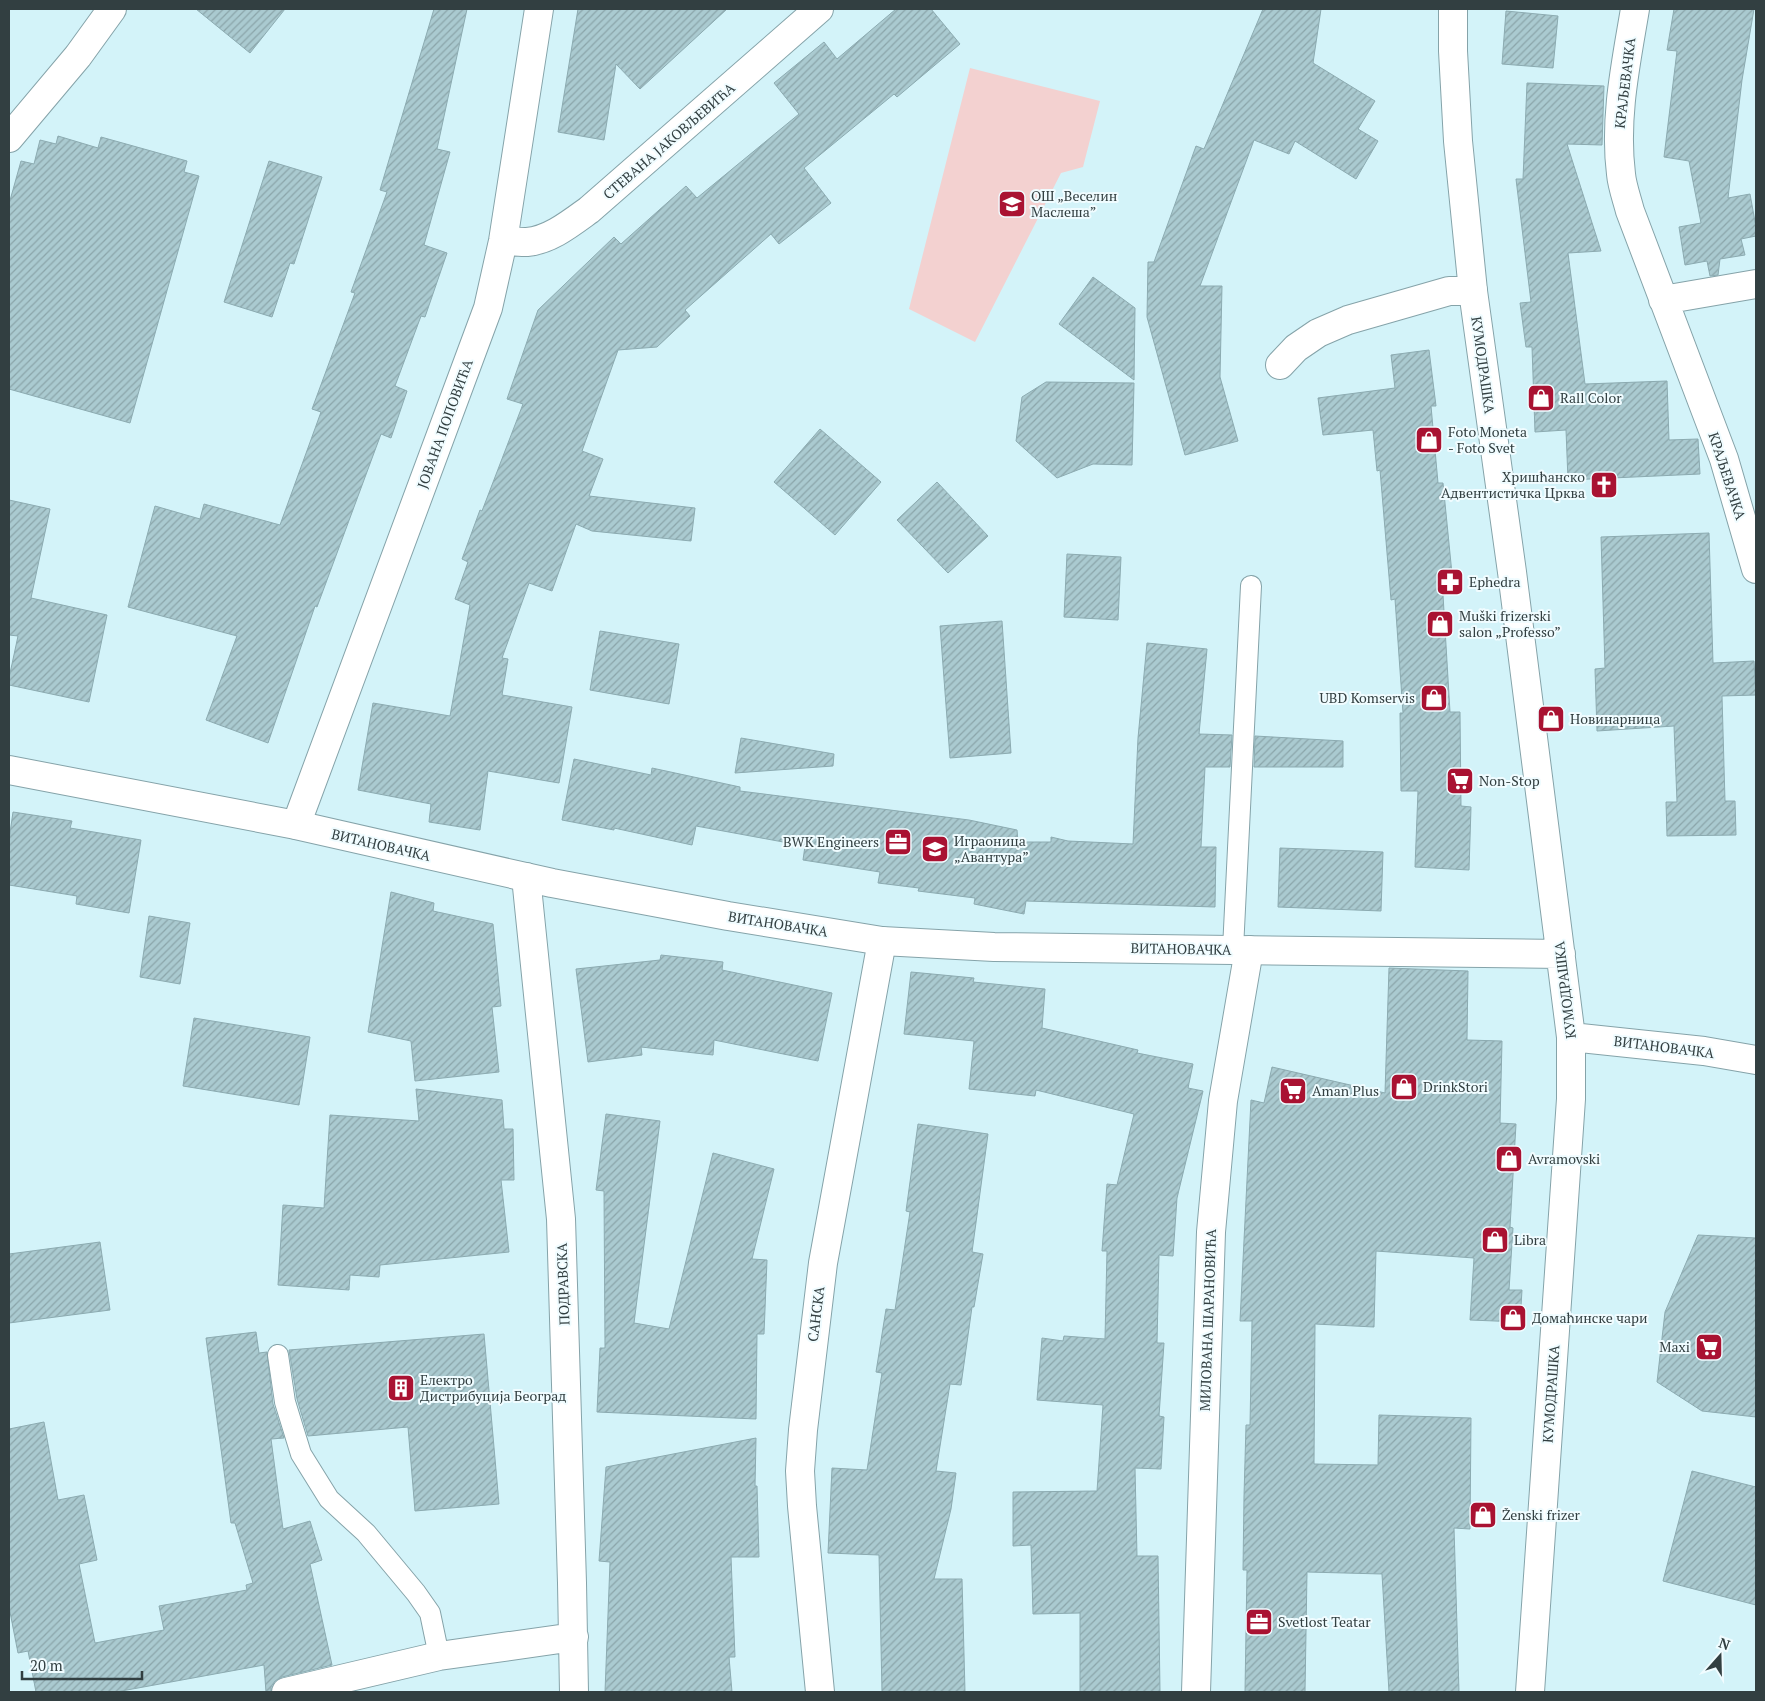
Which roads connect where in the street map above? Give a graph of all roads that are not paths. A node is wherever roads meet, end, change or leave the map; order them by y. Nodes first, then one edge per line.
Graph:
1 (112, 9) edge
2 (540, 9) edge
3 (819, 9) edge
4 (1453, 9) edge
5 (1634, 9) edge
6 (9, 138) edge
7 (503, 241) junction
8 (1756, 284) edge
9 (1473, 291) junction
10 (1663, 300) junction
11 (1280, 365) dead end
12 (1756, 569) edge
13 (1251, 586) dead end
14 (9, 770) edge
15 (296, 825) junction
16 (526, 877) junction
17 (882, 941) junction
18 (1241, 950) junction
19 (1561, 954) junction
20 (1571, 1037) junction
21 (1756, 1060) edge
22 (278, 1355) dead end
23 (574, 1637) junction
24 (439, 1656) junction
25 (286, 1692) edge
26 (574, 1692) edge
27 (820, 1692) edge
28 (1196, 1692) edge
29 (1530, 1692) edge

1 - 6 street
2 - 7 street, ЈОВАНА ПОПОВИЋА
3 - 7 street, СТЕВАНА ЈАКОВЉЕВИЋА
4 - 9 street, КУМОДРАШКА
5 - 10 street, КРАЉЕВАЧКА
7 - 15 street, ЈОВАНА ПОПОВИЋА
8 - 10 street
9 - 11 street
9 - 19 street, КУМОДРАШКА
10 - 12 street, КРАЉЕВАЧКА
13 - 18 lane
14 - 15 street, ВИТАНОВАЧКА
15 - 16 street, ВИТАНОВАЧКА
16 - 17 street, ВИТАНОВАЧКА
16 - 23 street, ПОДРАВСКА
17 - 18 street, ВИТАНОВАЧКА
17 - 27 street, САНСКА
18 - 19 street, ВИТАНОВАЧКА
18 - 28 street, МИЛОВАНА ШАРАНОВИЋА
19 - 20 street, КУМОДРАШКА
20 - 21 street, ВИТАНОВАЧКА
20 - 29 street, КУМОДРАШКА
22 - 24 lane
23 - 24 street
23 - 26 street, ПОДРАВСКА
24 - 25 street

